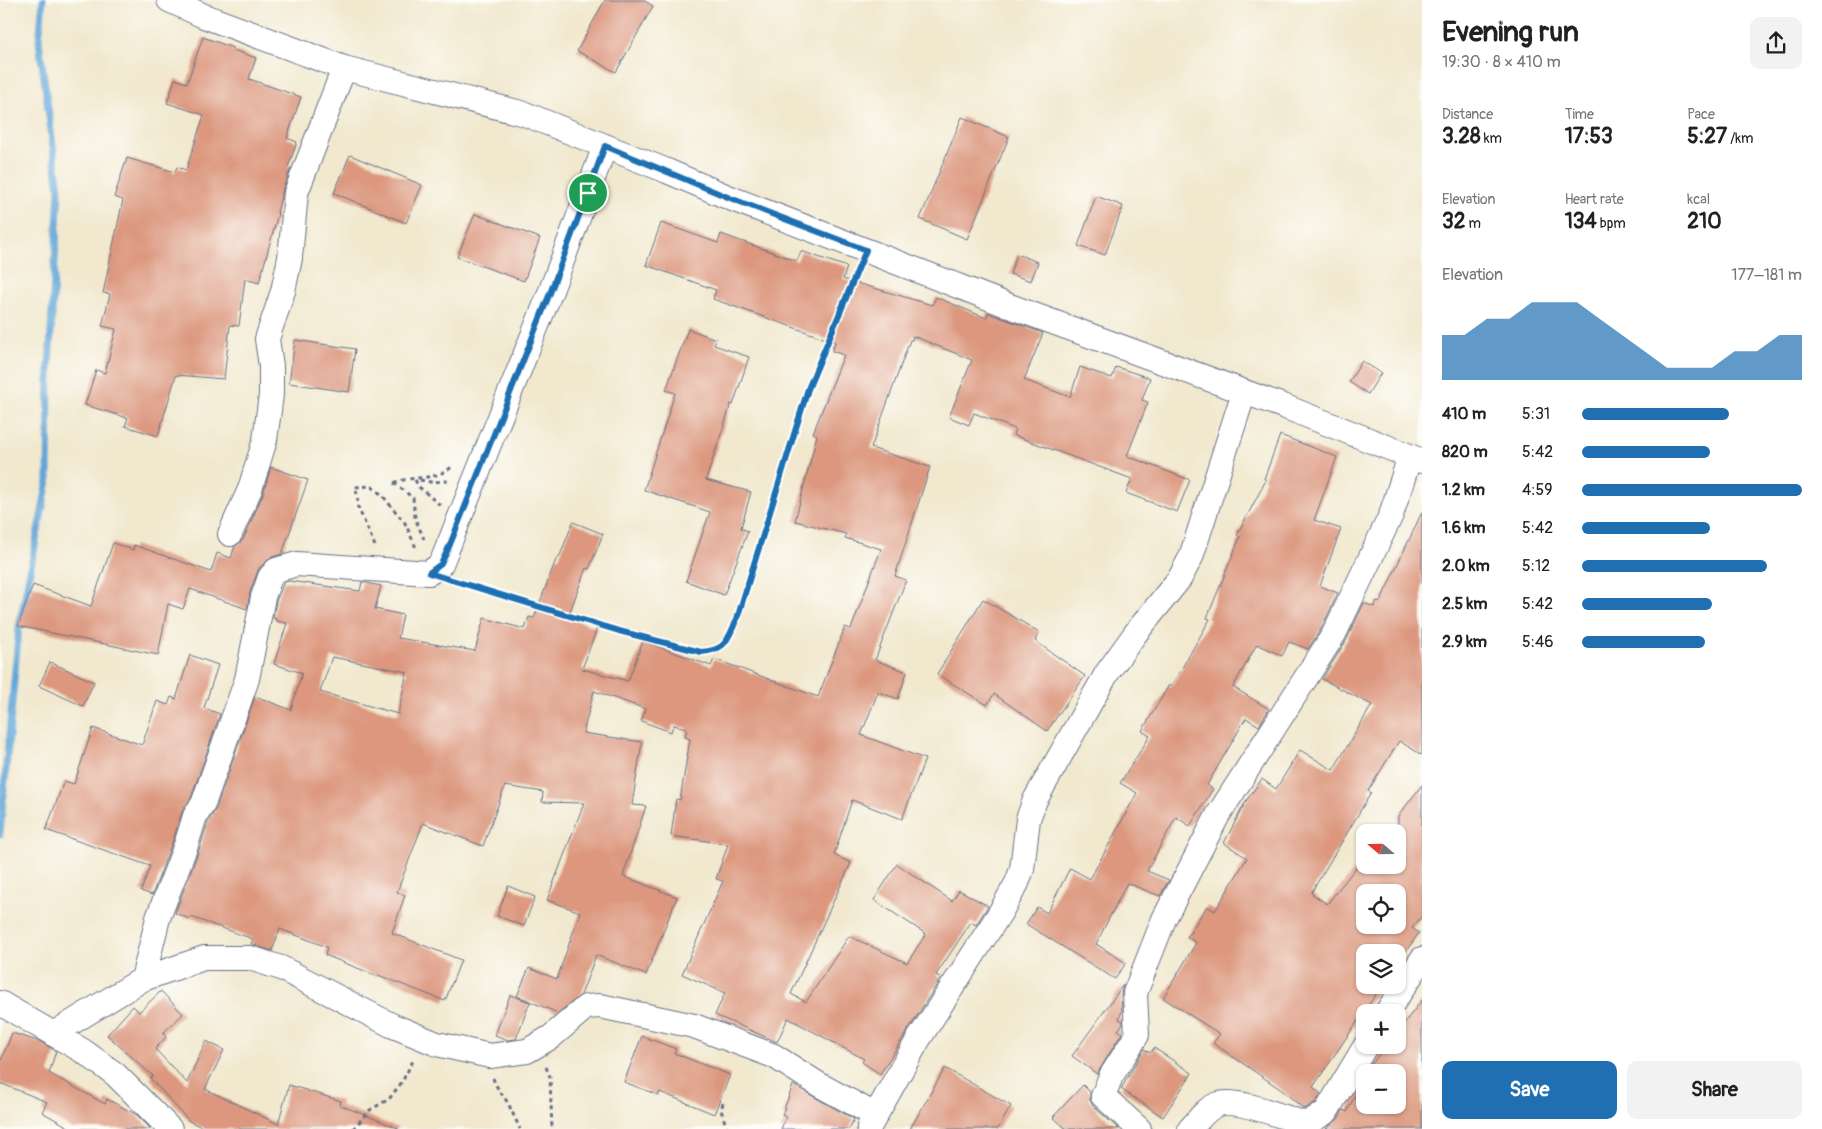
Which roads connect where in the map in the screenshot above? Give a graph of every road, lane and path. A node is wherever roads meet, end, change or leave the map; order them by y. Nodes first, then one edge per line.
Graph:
1 (169, 0) edge
2 (344, 68) junction
3 (605, 146) junction
4 (866, 250) junction
5 (1244, 392) junction
6 (1416, 459) edge
7 (458, 462) dead end
8 (414, 479) junction
9 (476, 479) junction
10 (457, 528) junction
11 (230, 534) dead end
12 (435, 569) junction
13 (396, 571) junction
14 (1422, 960) edge
15 (143, 979) junction
16 (0, 1003) edge
17 (1392, 1004) edge
18 (53, 1034) junction
19 (426, 1039) junction
20 (528, 1051) junction
21 (1361, 1054) edge
22 (490, 1056) junction
23 (722, 1103) dead end
24 (872, 1122) edge
25 (170, 1129) edge
26 (353, 1129) edge
27 (520, 1129) edge
28 (552, 1129) edge
29 (727, 1129) edge
30 (1139, 1129) edge
31 (1190, 1129) edge

1 - 2 street
2 - 3 street
2 - 11 street
3 - 4 street
3 - 9 street
4 - 5 street
4 - 12 path
5 - 6 street
5 - 24 street
6 - 30 street
7 - 8 path
8 - 9 path
8 - 10 path
8 - 12 path
9 - 10 street
10 - 12 street
12 - 13 street
12 - 13 path
13 - 15 street
14 - 17 street
15 - 18 street
15 - 19 street
16 - 18 street
18 - 25 street
19 - 22 street
19 - 26 path
20 - 22 street
20 - 24 street
20 - 28 path
21 - 31 street
22 - 27 path
23 - 29 path

